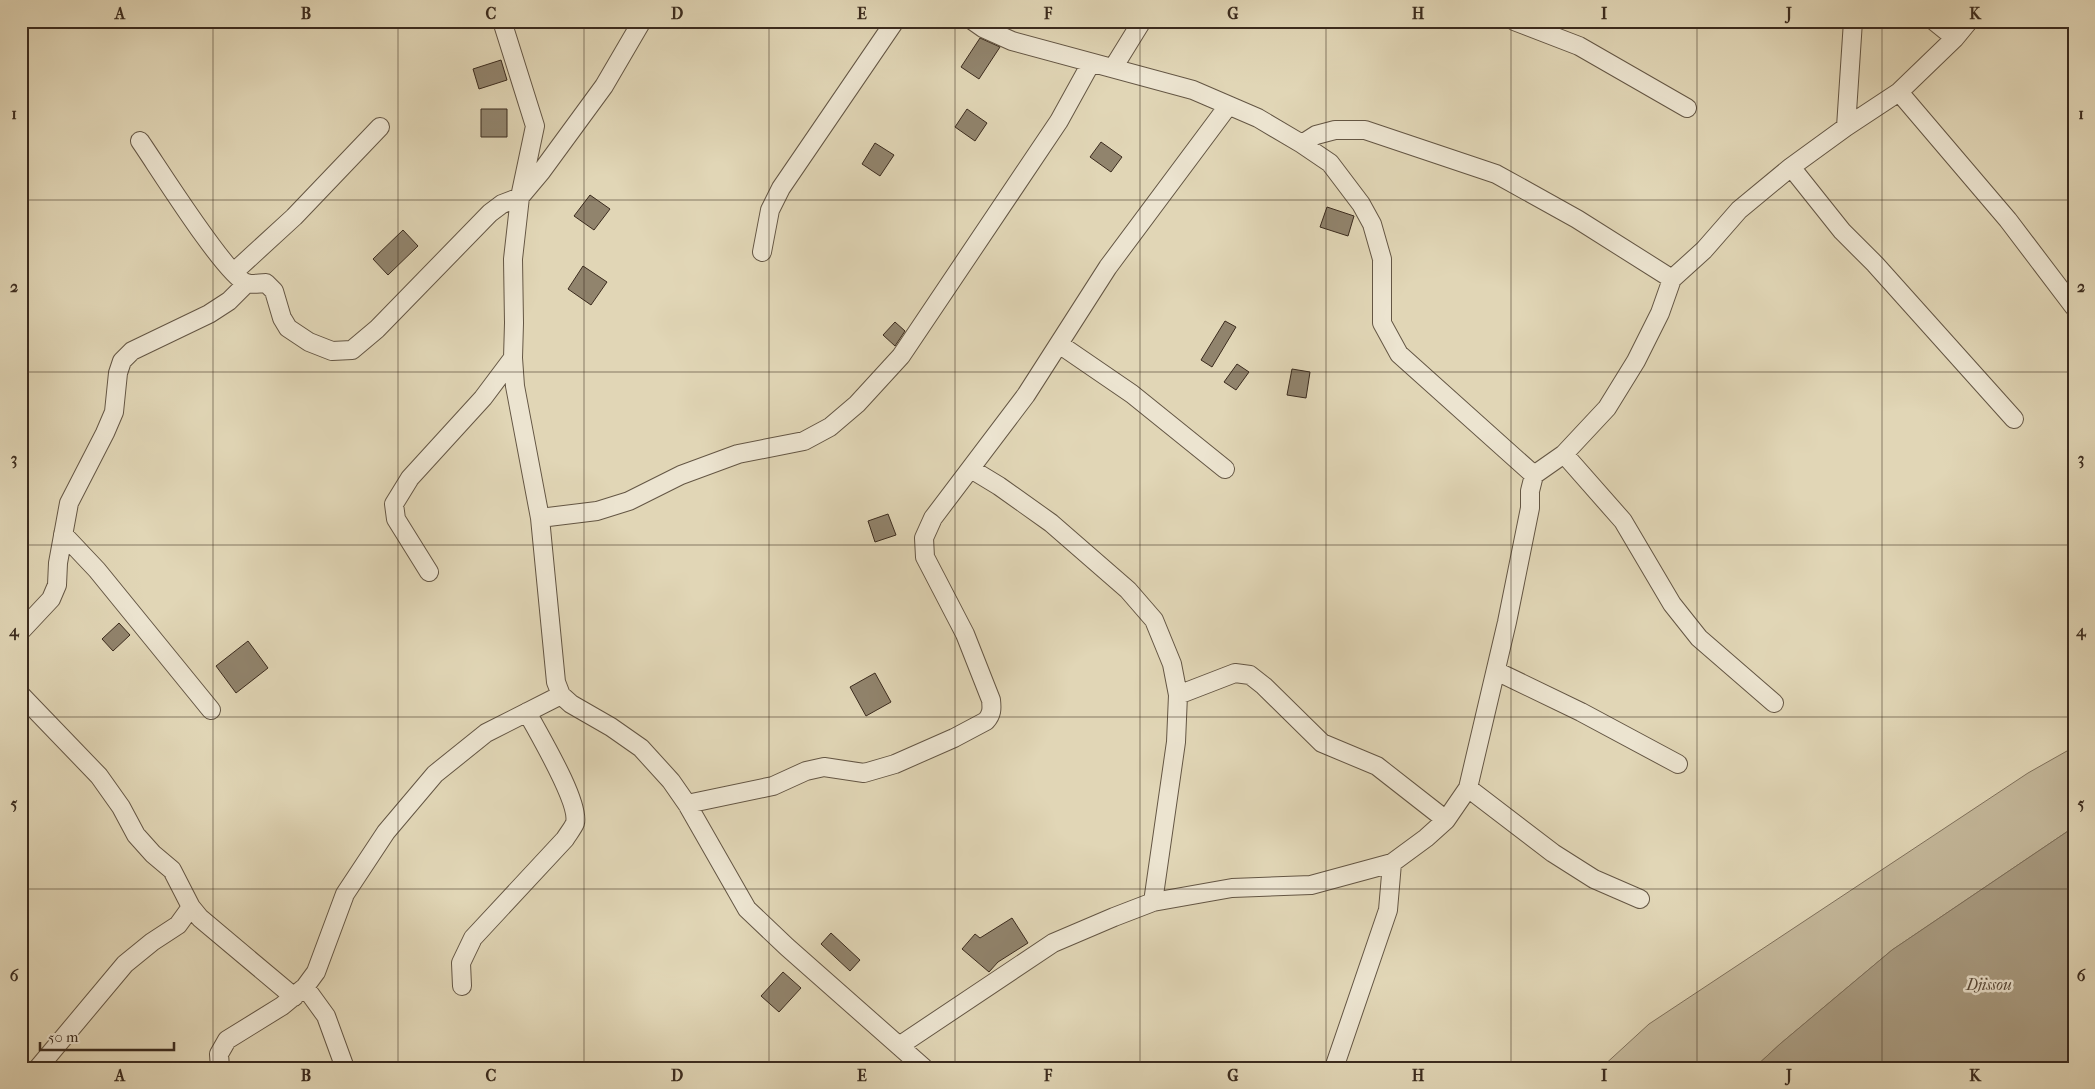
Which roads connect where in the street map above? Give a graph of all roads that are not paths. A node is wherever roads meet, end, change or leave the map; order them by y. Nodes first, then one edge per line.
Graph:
1 (502, 21) edge
2 (642, 21) edge
3 (895, 21) edge
4 (973, 21) edge
5 (1142, 21) edge
6 (1514, 21) edge
7 (1853, 21) edge
8 (1934, 21) edge
9 (1969, 21) edge
10 (1955, 38) junction
11 (1091, 63) junction
12 (1113, 68) junction
13 (1899, 92) junction
14 (1228, 106) junction
15 (1687, 108) dead end
16 (380, 127) dead end
17 (1846, 127) junction
18 (140, 141) dead end
19 (1302, 144) junction
20 (1791, 167) junction
21 (520, 197) junction
22 (762, 252) dead end
23 (240, 278) junction
24 (1672, 279) junction
25 (2074, 307) edge
26 (1059, 344) junction
27 (513, 358) junction
28 (2014, 419) dead end
29 (1564, 454) junction
30 (971, 469) junction
31 (1225, 469) dead end
32 (1534, 475) junction
33 (540, 518) junction
34 (63, 534) junction
35 (429, 572) dead end
36 (21, 632) edge
37 (1496, 671) junction
38 (561, 695) junction
39 (1178, 695) junction
40 (21, 696) edge
41 (1774, 703) dead end
42 (211, 710) dead end
43 (527, 712) junction
44 (1678, 764) dead end
45 (1468, 788) junction
46 (687, 804) junction
47 (1446, 820) junction
48 (1392, 863) junction
49 (1640, 899) dead end
50 (1153, 902) junction
51 (191, 907) junction
52 (462, 986) dead end
53 (300, 992) junction
54 (899, 1046) junction
55 (38, 1068) edge
56 (220, 1068) edge
57 (344, 1068) edge
58 (924, 1068) edge
59 (1334, 1068) edge

1 - 21 street
2 - 21 street
3 - 22 street
4 - 11 street
5 - 12 street
6 - 15 street
7 - 17 street
8 - 10 street
9 - 10 street
10 - 13 street
11 - 12 street
11 - 33 street
12 - 14 street
13 - 17 street
13 - 25 street
14 - 19 street
14 - 26 street
16 - 23 street
17 - 20 street
18 - 23 street
19 - 24 street
19 - 32 street
20 - 24 street
20 - 28 street
21 - 23 street
21 - 27 street
23 - 34 street
24 - 29 street
26 - 30 street
26 - 31 street
27 - 33 street
27 - 35 street
29 - 32 street
29 - 41 street
30 - 39 street
30 - 46 street
32 - 37 street
33 - 38 street
34 - 36 street
34 - 42 street
37 - 44 street
37 - 45 street
38 - 43 street
38 - 46 street
39 - 47 street
39 - 50 street
40 - 51 street
43 - 52 street
43 - 53 street
45 - 47 street
45 - 49 street
46 - 54 street
47 - 48 street
48 - 50 street
48 - 59 street
50 - 54 street
51 - 53 street
51 - 55 street
53 - 56 street
53 - 57 street
54 - 58 street

